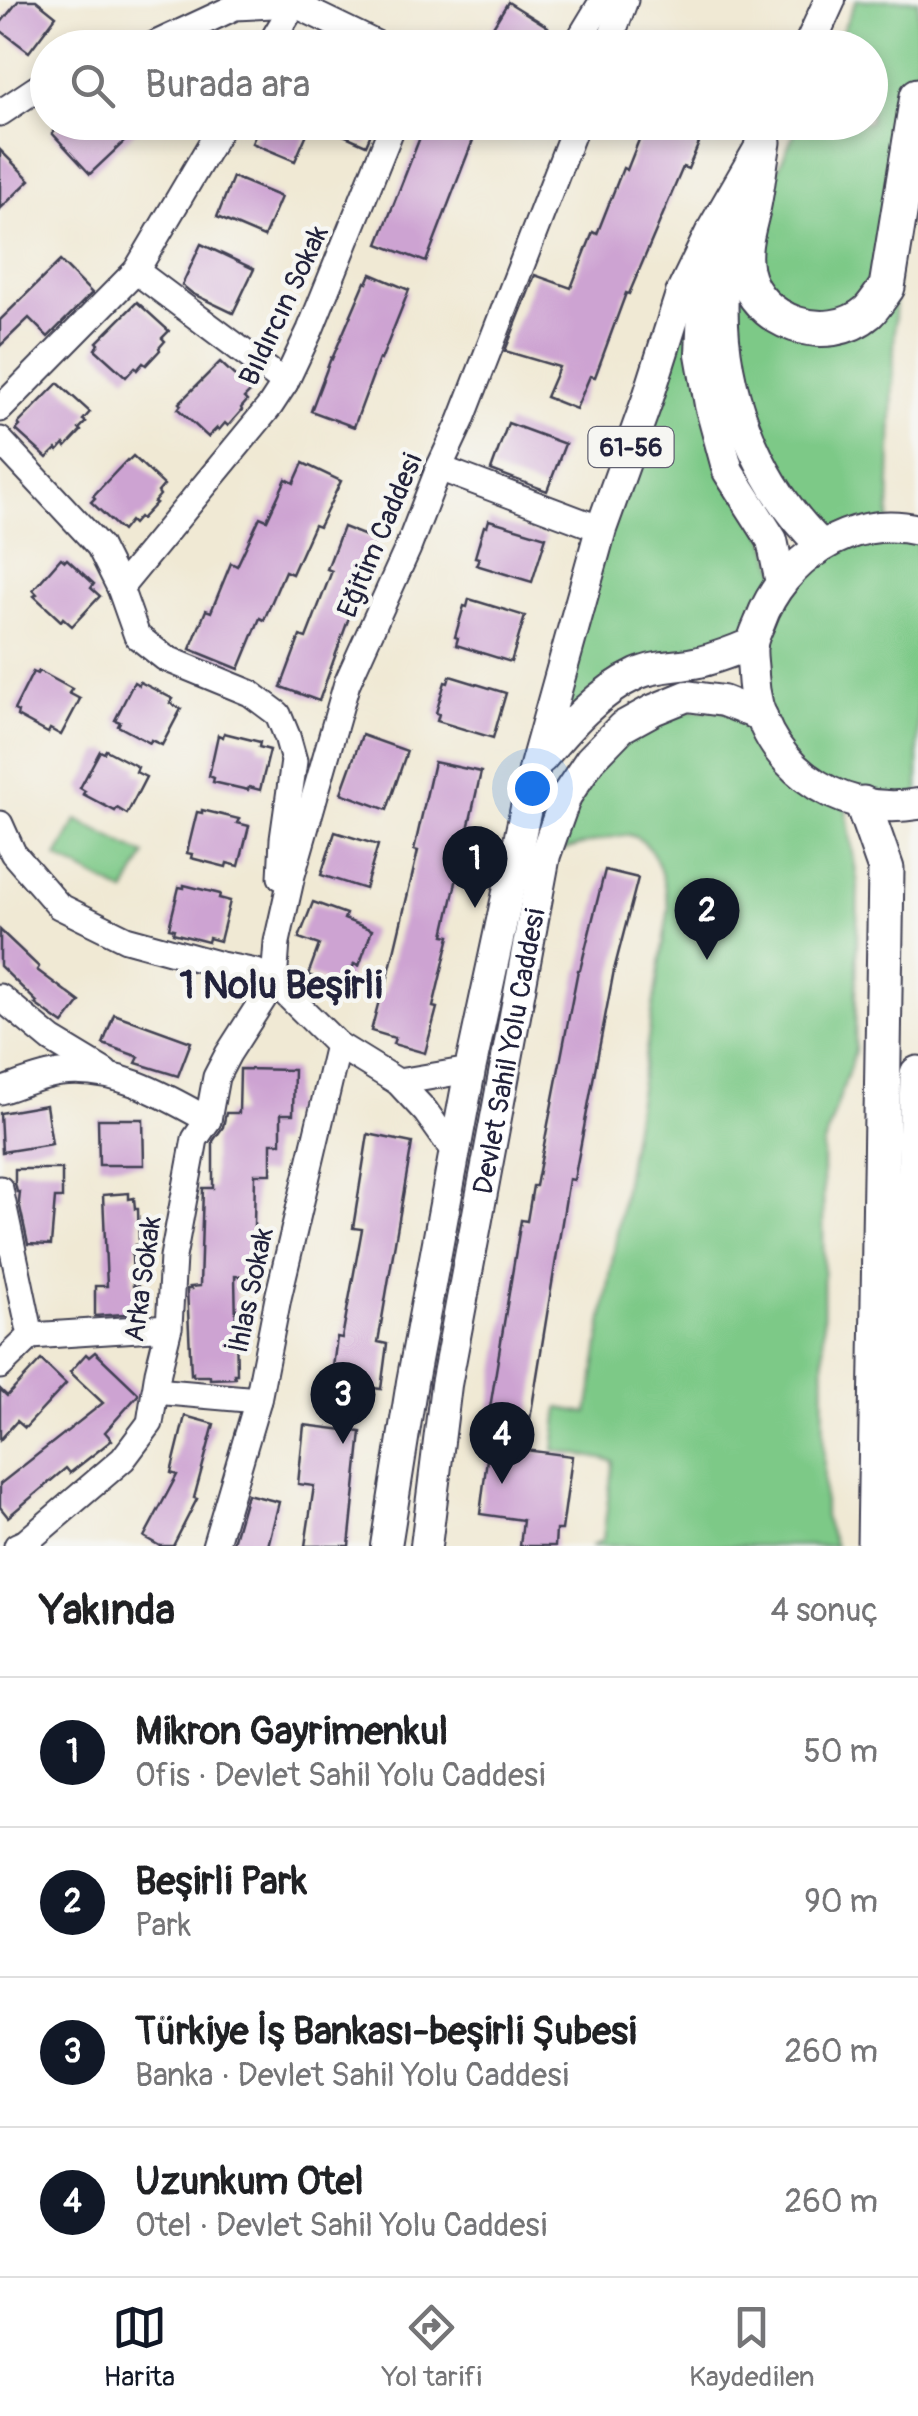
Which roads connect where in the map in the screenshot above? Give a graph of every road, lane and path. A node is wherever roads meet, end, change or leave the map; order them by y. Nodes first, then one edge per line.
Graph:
1 (603, 0) edge
2 (626, 0) edge
3 (830, 0) edge
4 (294, 4) junction
5 (187, 30) edge
6 (279, 30) edge
7 (348, 30) edge
8 (585, 30) edge
9 (614, 30) edge
10 (816, 30) edge
11 (30, 93) edge
12 (918, 96) edge
13 (0, 113) edge
14 (213, 140) edge
15 (387, 140) edge
16 (570, 140) edge
17 (763, 140) edge
18 (765, 140) edge
19 (766, 140) edge
20 (728, 201) junction
21 (136, 271) junction
22 (284, 383) junction
23 (0, 409) edge
24 (0, 440) edge
25 (439, 468) junction
26 (601, 529) junction
27 (918, 530) edge
28 (822, 545) junction
29 (781, 583) junction
30 (120, 588) junction
31 (752, 644) junction
32 (762, 716) junction
33 (535, 766) junction
34 (863, 804) junction
35 (918, 804) edge
36 (0, 824) edge
37 (283, 916) junction
38 (274, 982) junction
39 (0, 997) edge
40 (338, 1045) junction
41 (470, 1070) junction
42 (110, 1074) junction
43 (918, 1074) edge
44 (398, 1082) junction
45 (0, 1090) edge
46 (208, 1120) junction
47 (455, 1153) junction
48 (0, 1189) edge
49 (169, 1326) junction
50 (31, 1336) junction
51 (0, 1366) edge
52 (155, 1391) junction
53 (258, 1400) junction
54 (17, 1546) edge
55 (215, 1546) edge
56 (386, 1546) edge
57 (426, 1546) edge
58 (875, 1546) edge
59 (906, 1546) edge

1 - 8 street
2 - 9 street
3 - 10 main road
4 - 5 street
4 - 6 street
4 - 7 street
11 - 13 street
12 - 19 highway
14 - 21 street
15 - 22 street, Bıldırcın Sokak
16 - 25 street, Eğitim Caddesi
17 - 20 main road, Devlet Sahil Yolu Caddesi / 61-56
18 - 28 main road
20 - 26 main road, Devlet Sahil Yolu Caddesi / 61-56
20 - 29 main road, Devlet Sahil Yolu Caddesi / 61-56
21 - 22 street
21 - 23 street
22 - 30 street, Bıldırcın Sokak
24 - 30 street
25 - 26 street
25 - 37 street, Eğitim Caddesi
26 - 33 main road, Devlet Sahil Yolu Caddesi / 61-56
27 - 28 main road
28 - 29 main road
29 - 31 main road
30 - 37 street
31 - 32 main road
31 - 33 main road, Devlet Sahil Yolu Caddesi
32 - 34 main road
32 - 57 main road, Devlet Sahil Yolu Caddesi
33 - 41 main road, Devlet Sahil Yolu Caddesi
34 - 35 main road
34 - 58 highway
36 - 38 street
37 - 38 street, Eğitim Caddesi
38 - 40 street
38 - 46 street, Arka Sokak
39 - 42 street
40 - 44 street
40 - 53 street, İhlas Sokak
41 - 44 street
41 - 47 main road, Devlet Sahil Yolu Caddesi
42 - 45 street
42 - 46 street
43 - 59 highway
44 - 47 street
46 - 49 street, Arka Sokak
47 - 56 main road, Devlet Sahil Yolu Caddesi
48 - 50 street
49 - 50 street
49 - 52 street, Arka Sokak
50 - 51 street
52 - 53 street
52 - 54 street, Arka Sokak
53 - 55 street, İhlas Sokak

